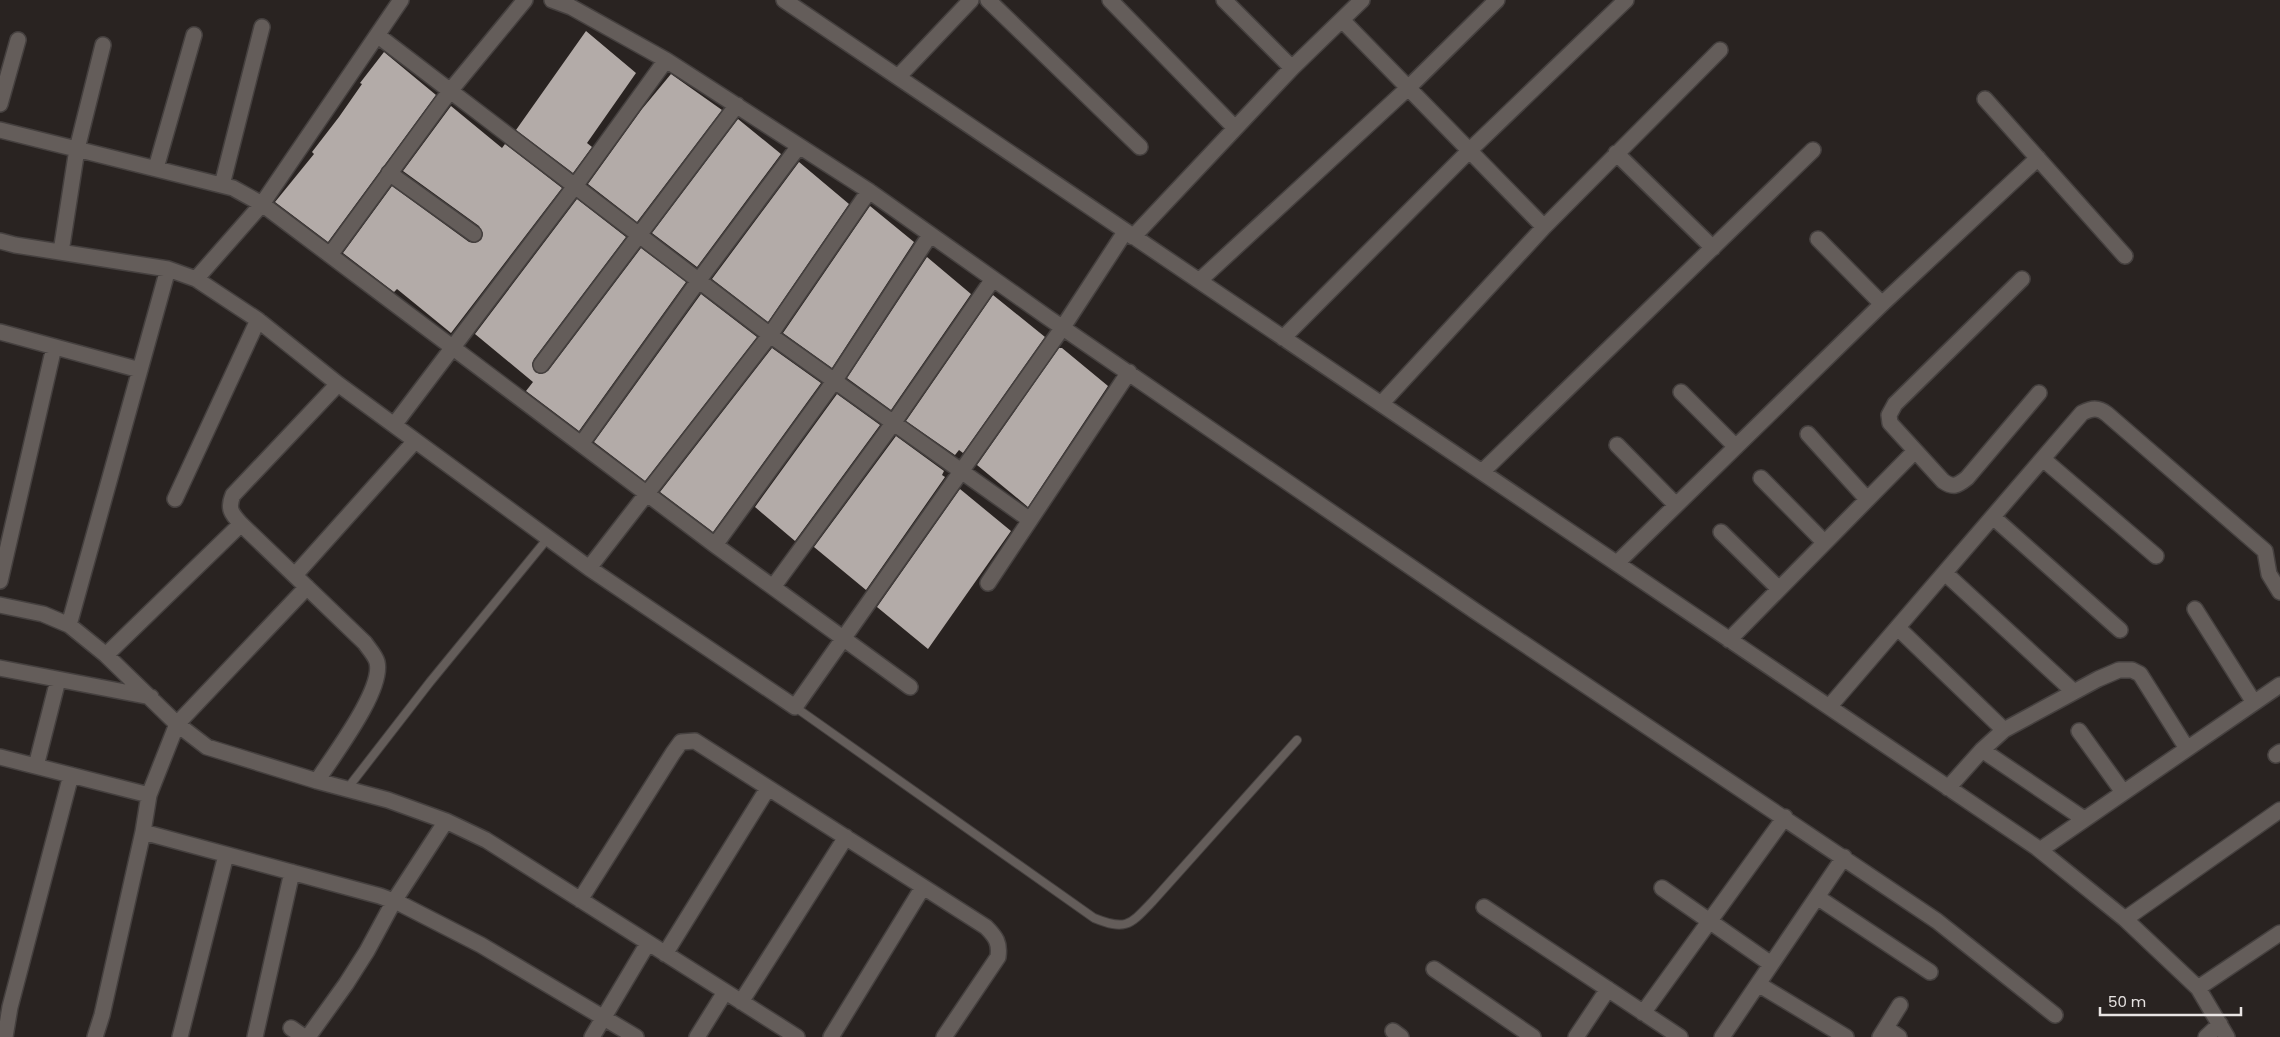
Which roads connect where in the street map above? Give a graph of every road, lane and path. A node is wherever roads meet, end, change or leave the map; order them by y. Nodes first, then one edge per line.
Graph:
1 (401, 0) edge
2 (526, 0) edge
3 (552, 0) edge
4 (784, 0) edge
5 (970, 0) edge
6 (988, 0) edge
7 (1110, 0) edge
8 (1224, 0) edge
9 (1497, 0) edge
10 (1626, 0) edge
11 (1355, 2) edge
12 (1342, 20) junction
13 (262, 27) dead end
14 (194, 35) dead end
15 (377, 35) junction
16 (18, 40) dead end
17 (103, 45) dead end
18 (1720, 50) dead end
19 (666, 60) junction
20 (1292, 68) junction
21 (898, 77) junction
22 (1408, 88) junction
23 (450, 91) junction
24 (1985, 99) dead end
25 (0, 104) edge
26 (737, 105) junction
27 (1235, 128) junction
28 (0, 130) edge
29 (799, 146) junction
30 (1140, 147) dead end
31 (78, 149) junction
32 (1470, 150) junction
33 (1813, 150) dead end
34 (1616, 153) junction
35 (2038, 158) junction
36 (156, 168) junction
37 (389, 173) junction
38 (222, 185) junction
39 (575, 186) junction
40 (869, 191) junction
41 (262, 204) junction
42 (1544, 227) junction
43 (474, 234) dead end
44 (1129, 234) junction
45 (639, 235) junction
46 (930, 235) junction
47 (1818, 239) dead end
48 (0, 241) edge
49 (1713, 248) junction
50 (61, 252) junction
51 (330, 255) junction
52 (2125, 256) dead end
53 (168, 269) junction
54 (196, 279) junction
55 (993, 279) junction
56 (2022, 279) dead end
57 (699, 280) junction
58 (1199, 281) junction
59 (1882, 304) junction
60 (258, 320) junction
61 (1063, 327) junction
62 (0, 332) edge
63 (770, 335) junction
64 (1283, 338) junction
65 (452, 346) junction
66 (54, 347) junction
67 (541, 365) dead end
68 (140, 370) junction
69 (1129, 372) junction
70 (835, 380) junction
71 (338, 384) junction
72 (1680, 392) dead end
73 (2039, 393) dead end
74 (1381, 404) junction
75 (894, 422) junction
76 (394, 425) junction
77 (1808, 434) dead end
78 (415, 441) junction
79 (582, 443) junction
80 (1617, 445) dead end
81 (1736, 447) junction
82 (1914, 452) junction
83 (2043, 459) junction
84 (962, 469) junction
85 (1482, 472) junction
86 (1761, 478) dead end
87 (646, 492) junction
88 (1866, 498) junction
89 (175, 499) dead end
90 (1676, 505) junction
91 (1993, 517) junction
92 (1030, 520) junction
93 (241, 524) junction
94 (1721, 532) dead end
95 (548, 538) junction
96 (1824, 542) junction
97 (715, 545) junction
98 (2156, 556) dead end
99 (1616, 564) junction
100 (589, 568) junction
101 (1945, 573) junction
102 (295, 575) junction
103 (0, 581) edge
104 (988, 583) dead end
105 (307, 586) junction
106 (774, 586) junction
107 (1779, 589) junction
108 (2280, 592) edge
109 (0, 605) edge
110 (2195, 609) dead end
111 (69, 625) junction
112 (1898, 628) junction
113 (2120, 630) dead end
114 (842, 638) junction
115 (1729, 640) junction
116 (106, 655) junction
117 (0, 668) edge
118 (58, 680) junction
119 (2280, 685) edge
120 (910, 687) dead end
121 (2073, 691) junction
122 (152, 698) junction
123 (2253, 702) junction
124 (795, 706) junction
125 (1829, 707) junction
126 (176, 724) junction
127 (2004, 730) junction
128 (2079, 731) dead end
129 (1297, 740) dead end
130 (2186, 747) junction
131 (1982, 750) junction
132 (1, 761) edge
133 (36, 766) junction
134 (71, 776) junction
135 (317, 781) junction
136 (768, 788) junction
137 (1948, 788) junction
138 (347, 789) junction
139 (2123, 792) junction
140 (149, 795) junction
141 (2280, 810) edge
142 (1785, 818) junction
143 (2084, 819) junction
144 (446, 821) junction
145 (143, 832) junction
146 (846, 837) junction
147 (2040, 850) junction
148 (226, 855) junction
149 (1844, 857) junction
150 (292, 872) junction
151 (923, 887) junction
152 (1662, 888) dead end
153 (1817, 897) junction
154 (580, 900) junction
155 (394, 901) junction
156 (1484, 907) dead end
157 (2125, 918) junction
158 (1710, 920) junction
159 (2280, 933) edge
160 (648, 943) junction
161 (665, 954) junction
162 (1771, 964) junction
163 (1434, 969) dead end
164 (1930, 972) dead end
165 (1758, 984) junction
166 (2198, 988) junction
167 (1608, 989) junction
168 (725, 992) junction
169 (741, 1002) junction
170 (1900, 1005) dead end
171 (1643, 1012) junction
172 (2055, 1015) dead end
173 (604, 1017) junction
174 (291, 1028) dead end
175 (2224, 1030) edge
176 (1883, 1032) edge
177 (5, 1037) edge
178 (95, 1037) edge
179 (180, 1037) edge
180 (255, 1037) edge
181 (304, 1037) edge
182 (308, 1037) edge
183 (592, 1037) edge
184 (636, 1037) edge
185 (697, 1037) edge
186 (797, 1037) edge
187 (831, 1037) edge
188 (944, 1037) edge
189 (1533, 1037) edge
190 (1576, 1037) edge
191 (1680, 1037) edge
192 (1722, 1037) edge
193 (1846, 1037) edge
194 (1899, 1037) edge
195 (2206, 1037) edge

1 - 15 street
2 - 23 street
3 - 19 street
4 - 21 street
5 - 21 street
6 - 30 street
7 - 27 street
8 - 20 street
9 - 22 street
10 - 32 street
11 - 12 street
12 - 20 street
12 - 22 street
13 - 38 street
14 - 36 street
15 - 23 street
15 - 41 street
16 - 25 street
17 - 31 street
18 - 34 street
19 - 26 street
19 - 39 street
20 - 27 street
21 - 44 street
22 - 32 street
22 - 58 street
23 - 37 street
23 - 39 street
24 - 35 street
26 - 29 street
26 - 45 street
27 - 44 street
28 - 31 street
29 - 40 street
29 - 57 street
31 - 36 street
31 - 50 street
32 - 42 street
32 - 64 street
33 - 49 street
34 - 42 street
34 - 49 street
35 - 52 street
35 - 59 street
36 - 38 street
37 - 43 street
37 - 51 street
38 - 41 street
39 - 45 street
39 - 65 street
40 - 46 street
40 - 63 street
41 - 51 street
41 - 54 street
42 - 74 street
44 - 58 street
44 - 61 street
45 - 57 street
45 - 67 street
46 - 55 street
46 - 70 street
47 - 59 street
48 - 50 street
49 - 85 street
50 - 53 street
51 - 65 street
53 - 54 street
53 - 68 street
54 - 60 street
55 - 61 street
55 - 75 street
56 - 82 street
57 - 63 street
57 - 79 street
58 - 64 street
59 - 81 street
60 - 71 street
60 - 89 street
61 - 69 street
61 - 84 street
62 - 66 street
63 - 70 street
63 - 87 street
64 - 74 street
65 - 76 street
65 - 79 street
66 - 68 street
66 - 103 street
68 - 111 street
69 - 92 street
69 - 142 street
70 - 75 street
70 - 97 street
71 - 76 street
71 - 93 street
72 - 81 street
73 - 82 street
74 - 85 street
75 - 84 street
75 - 106 street
76 - 78 street
77 - 88 street
78 - 95 street
78 - 102 street
79 - 87 street
80 - 90 street
81 - 90 street
82 - 88 street
83 - 91 street
83 - 98 street
83 - 108 street
84 - 92 street
84 - 114 street
85 - 99 street
86 - 96 street
87 - 97 street
87 - 100 street
88 - 96 street
90 - 99 street
91 - 101 street
91 - 113 street
92 - 104 street
93 - 102 street
93 - 116 street
94 - 107 street
95 - 100 street
95 - 138 lane
96 - 107 street
97 - 106 street
99 - 115 street
100 - 124 street
101 - 112 street
101 - 121 street
102 - 105 street
105 - 126 street
105 - 135 street
106 - 114 street
107 - 115 street
109 - 111 street
110 - 123 street
111 - 116 street
112 - 125 street
112 - 127 street
114 - 120 street
114 - 124 street
115 - 125 street
116 - 122 street
117 - 118 street
118 - 122 street
118 - 133 street
119 - 123 street
121 - 127 street
121 - 130 street
122 - 126 street
123 - 130 street
124 - 129 lane
125 - 137 street
126 - 135 street
126 - 140 street
127 - 131 street
128 - 139 street
130 - 139 street
131 - 137 street
131 - 143 street
132 - 133 street
133 - 134 street
134 - 140 street
134 - 177 street
135 - 138 street
136 - 146 street
136 - 154 street
136 - 161 street
137 - 147 street
138 - 144 street
139 - 143 street
140 - 145 street
141 - 157 street
142 - 149 street
142 - 158 street
143 - 147 street
144 - 154 street
144 - 155 street
145 - 148 street
145 - 178 street
146 - 151 street
146 - 169 street
147 - 157 street
148 - 150 street
148 - 179 street
149 - 153 street
149 - 172 street
150 - 155 street
150 - 180 street
151 - 187 street
151 - 188 street
152 - 158 street
153 - 162 street
153 - 164 street
154 - 160 street
155 - 173 street
155 - 182 street
156 - 167 street
157 - 166 street
158 - 162 street
158 - 171 street
159 - 166 street
160 - 161 street
160 - 173 street
161 - 168 street
162 - 165 street
163 - 189 street
165 - 192 street
165 - 193 street
166 - 175 street
167 - 171 street
167 - 190 street
168 - 169 street
168 - 185 street
169 - 186 street
170 - 176 street
171 - 191 street
173 - 183 street
173 - 184 street
174 - 181 street
175 - 195 street
176 - 194 street

